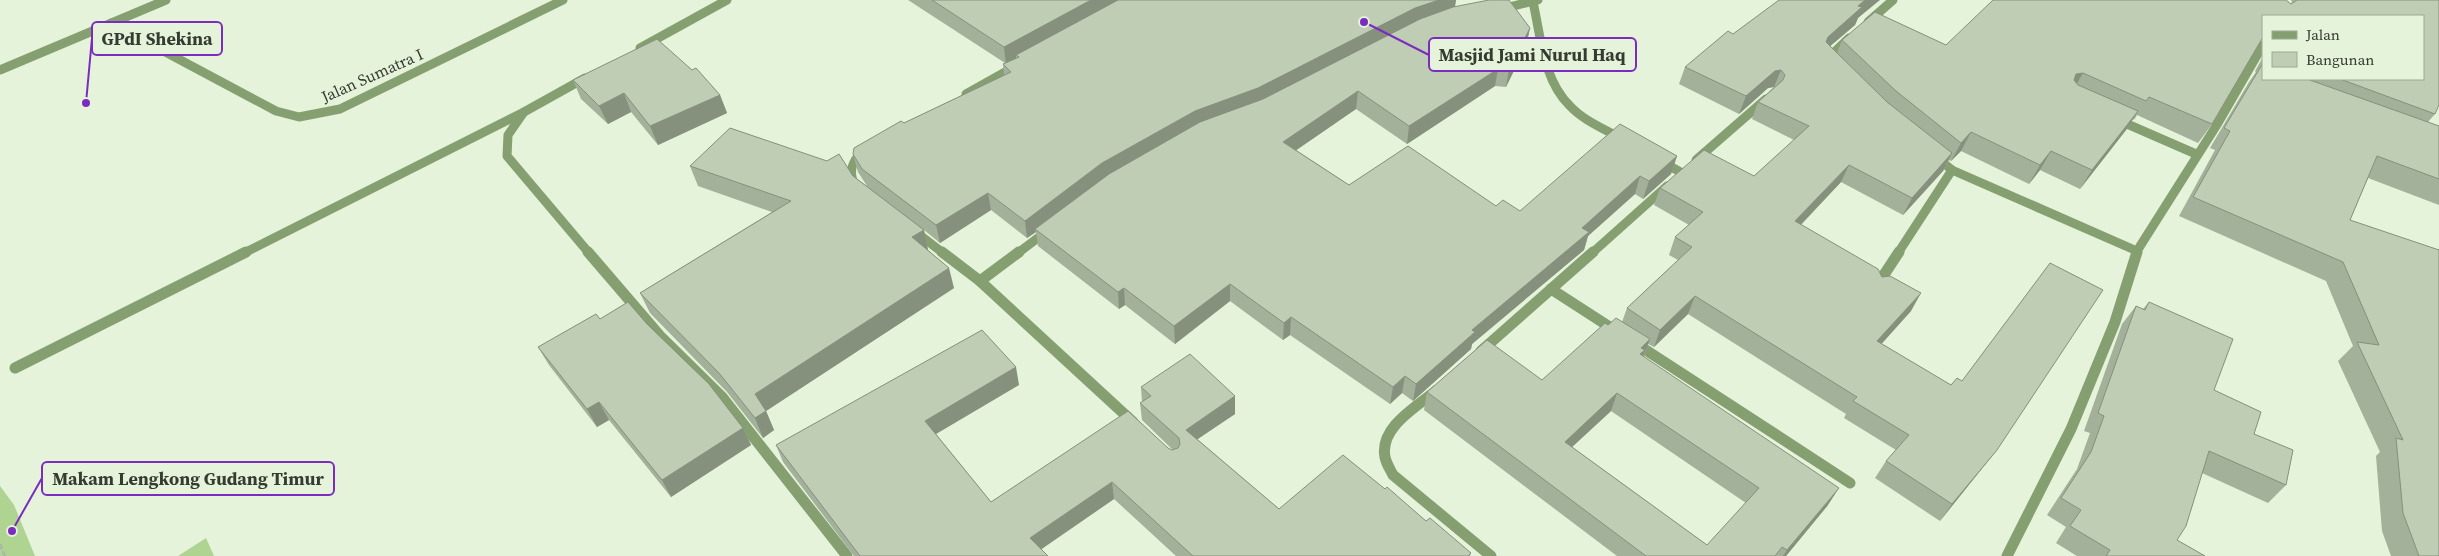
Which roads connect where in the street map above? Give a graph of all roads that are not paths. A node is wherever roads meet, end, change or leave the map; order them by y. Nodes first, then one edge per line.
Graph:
1 (166, 0) edge
2 (563, 0) edge
3 (727, 0) edge
4 (1893, 0) edge
5 (1536, 1) edge
6 (1486, 12) edge
7 (111, 23) junction
8 (2262, 48) edge
9 (634, 51) edge
10 (1025, 62) edge
11 (1832, 65) edge
12 (0, 70) edge
13 (592, 75) edge
14 (1772, 93) edge
15 (955, 100) edge
16 (524, 112) junction
17 (2106, 114) edge
18 (1632, 145) edge
19 (868, 147) edge
20 (1929, 152) edge
21 (1649, 154) edge
22 (2196, 154) junction
23 (1952, 170) junction
24 (1682, 173) junction
25 (862, 191) edge
26 (909, 227) edge
27 (1051, 228) edge
28 (2137, 251) junction
29 (980, 281) junction
30 (1876, 288) edge
31 (1551, 289) junction
32 (1470, 361) edge
33 (16, 368) dead end
34 (1447, 380) edge
35 (1138, 427) edge
36 (1850, 483) dead end
37 (846, 556) edge
38 (1491, 556) edge
39 (2007, 556) edge

1 - 7 street
2 - 7 street, Jalan Sumatra I
3 - 9 street
4 - 11 street
5 - 6 street
5 - 18 street
7 - 12 street
8 - 22 street
10 - 15 street
13 - 16 street
14 - 24 street
16 - 33 street
16 - 37 street
17 - 22 street
19 - 25 street
20 - 23 street
21 - 24 street
22 - 28 street
23 - 28 street
23 - 30 street
24 - 31 street
26 - 29 street
27 - 29 street
28 - 39 street
29 - 35 street
31 - 32 street
31 - 36 street
34 - 38 street

